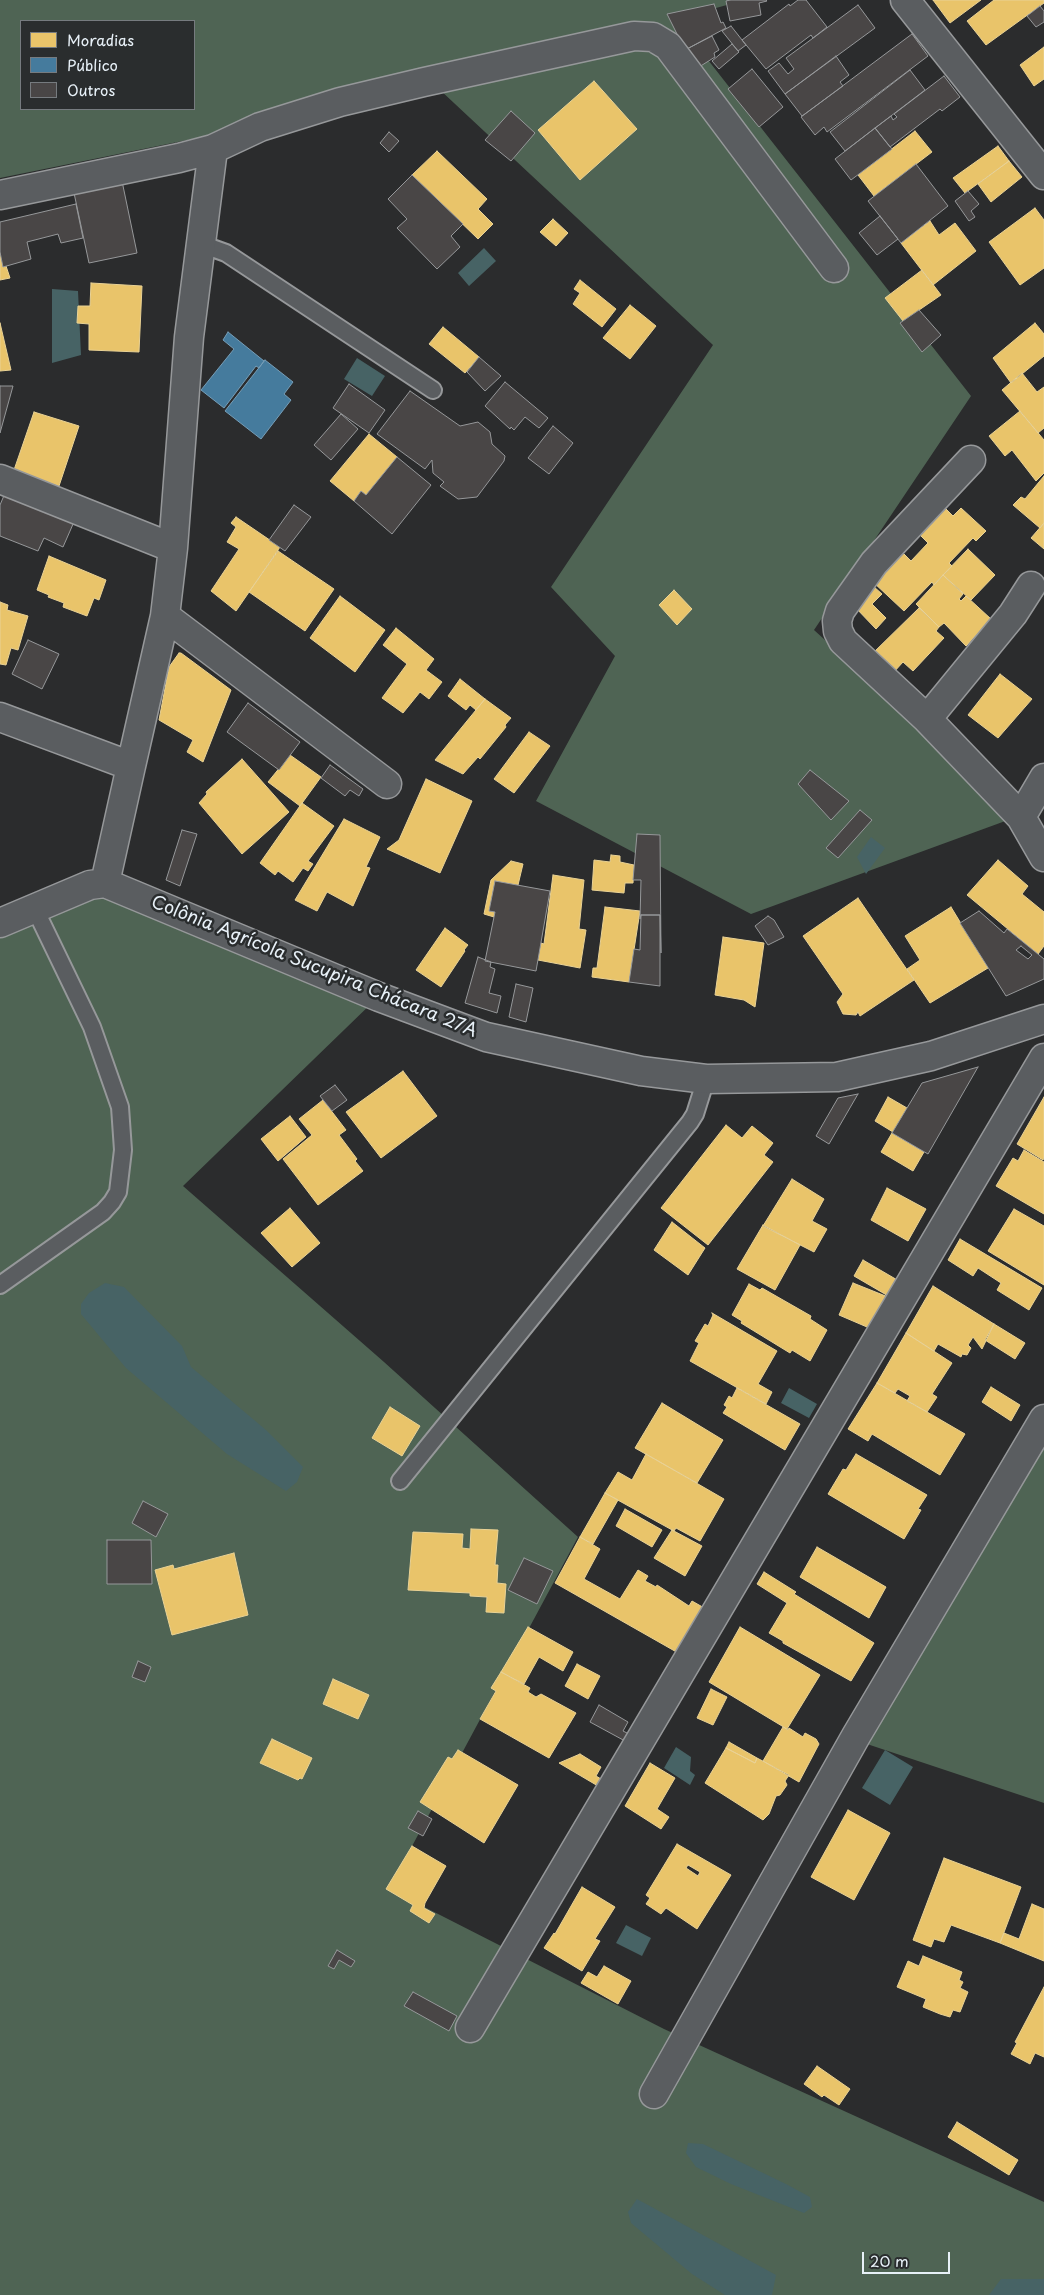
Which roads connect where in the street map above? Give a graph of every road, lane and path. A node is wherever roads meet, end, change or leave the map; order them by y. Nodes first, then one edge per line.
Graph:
1 (906, 0) edge
2 (213, 149) junction
3 (1044, 175) edge
4 (0, 195) edge
5 (201, 244) junction
6 (834, 268) dead end
7 (433, 390) dead end
8 (971, 460) dead end
9 (0, 479) edge
10 (172, 548) junction
11 (1031, 586) dead end
12 (165, 616) junction
13 (0, 717) edge
14 (927, 719) junction
15 (131, 766) junction
16 (1044, 778) edge
17 (387, 784) dead end
18 (1021, 816) junction
19 (1044, 857) edge
20 (104, 883) junction
21 (35, 909) junction
22 (0, 923) edge
23 (1044, 1019) edge
24 (1044, 1058) edge
25 (706, 1079) junction
26 (0, 1284) edge
27 (1044, 1419) edge
28 (400, 1481) dead end
29 (470, 2028) dead end
30 (654, 2094) dead end

1 - 3 street
2 - 4 street
2 - 5 street
2 - 6 street
5 - 7 lane
5 - 10 street
8 - 14 street
9 - 10 street
10 - 12 street
11 - 14 street
12 - 15 street
12 - 17 street
13 - 15 street
14 - 18 street
15 - 20 street
16 - 18 street
18 - 19 street
20 - 21 street
20 - 25 street, Colônia Agrícola Sucupira Chácara 27A
21 - 22 street
21 - 26 lane
23 - 25 street, Colônia Agrícola Sucupira Chácara 27A
24 - 29 street
25 - 28 lane
27 - 30 street

